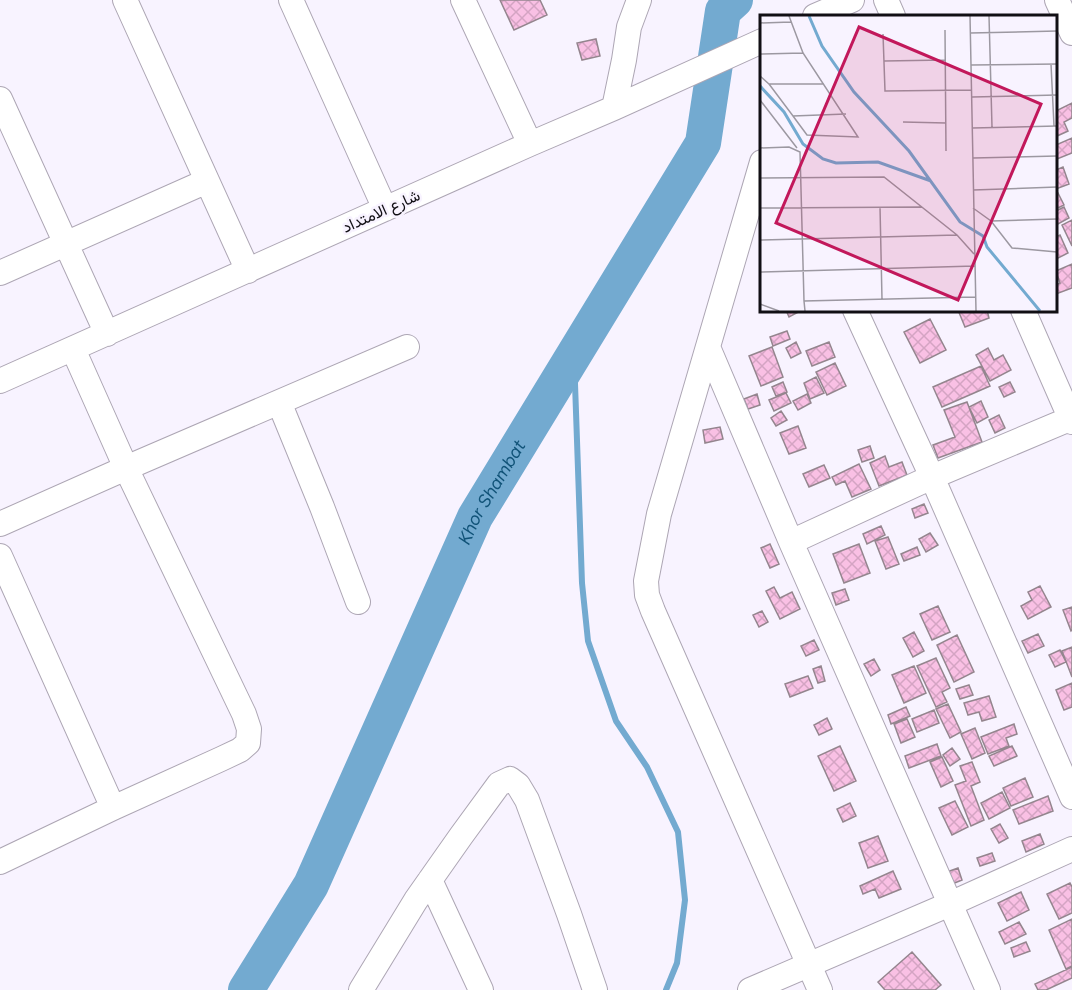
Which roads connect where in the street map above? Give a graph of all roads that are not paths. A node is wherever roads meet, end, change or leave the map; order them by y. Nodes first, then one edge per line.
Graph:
1 (125, 0) edge
2 (291, 0) edge
3 (463, 0) edge
4 (639, 0) edge
5 (852, 0) edge
6 (886, 0) edge
7 (1057, 0) edge
8 (822, 15) edge
9 (893, 15) edge
10 (1072, 33) edge
11 (760, 42) edge
12 (0, 99) edge
13 (624, 103) junction
14 (530, 144) junction
15 (760, 169) edge
16 (207, 181) junction
17 (385, 209) junction
18 (66, 243) junction
19 (248, 271) junction
20 (0, 273) edge
21 (856, 312) edge
22 (1024, 312) edge
23 (107, 334) junction
24 (407, 347) dead end
25 (708, 347) junction
26 (73, 349) junction
27 (0, 381) edge
28 (279, 402) junction
29 (1071, 419) edge
30 (126, 468) junction
31 (932, 477) junction
32 (0, 524) edge
33 (791, 542) junction
34 (0, 556) edge
35 (358, 602) dead end
36 (1072, 797) edge
37 (113, 808) junction
38 (1072, 849) edge
39 (0, 862) edge
40 (430, 880) junction
41 (950, 904) junction
42 (809, 965) junction
43 (361, 990) edge
44 (481, 990) edge
45 (595, 990) edge
46 (750, 990) edge
47 (820, 990) edge
48 (988, 990) edge

1 - 16 street
2 - 17 street
3 - 14 street
4 - 13 street
5 - 8 street
6 - 9 street
7 - 10 street
11 - 13 street, شارع الامتداد
12 - 18 street
13 - 14 street, شارع الامتداد
14 - 17 street, شارع الامتداد
15 - 25 street
16 - 18 street
16 - 19 street
17 - 19 street, شارع الامتداد
18 - 20 street
18 - 23 street
19 - 23 street, شارع الامتداد
21 - 31 street
22 - 29 street
23 - 26 street, شارع الامتداد
24 - 28 street
25 - 33 street
25 - 42 street
26 - 27 street, شارع الامتداد
26 - 30 street
28 - 30 street
28 - 35 street
29 - 31 street
30 - 32 street
30 - 37 street
31 - 33 street
31 - 36 street
33 - 41 street
34 - 37 street
37 - 39 street
38 - 41 street
40 - 43 street
40 - 44 street
40 - 45 street
41 - 42 street
41 - 48 street
42 - 46 street
42 - 47 street

